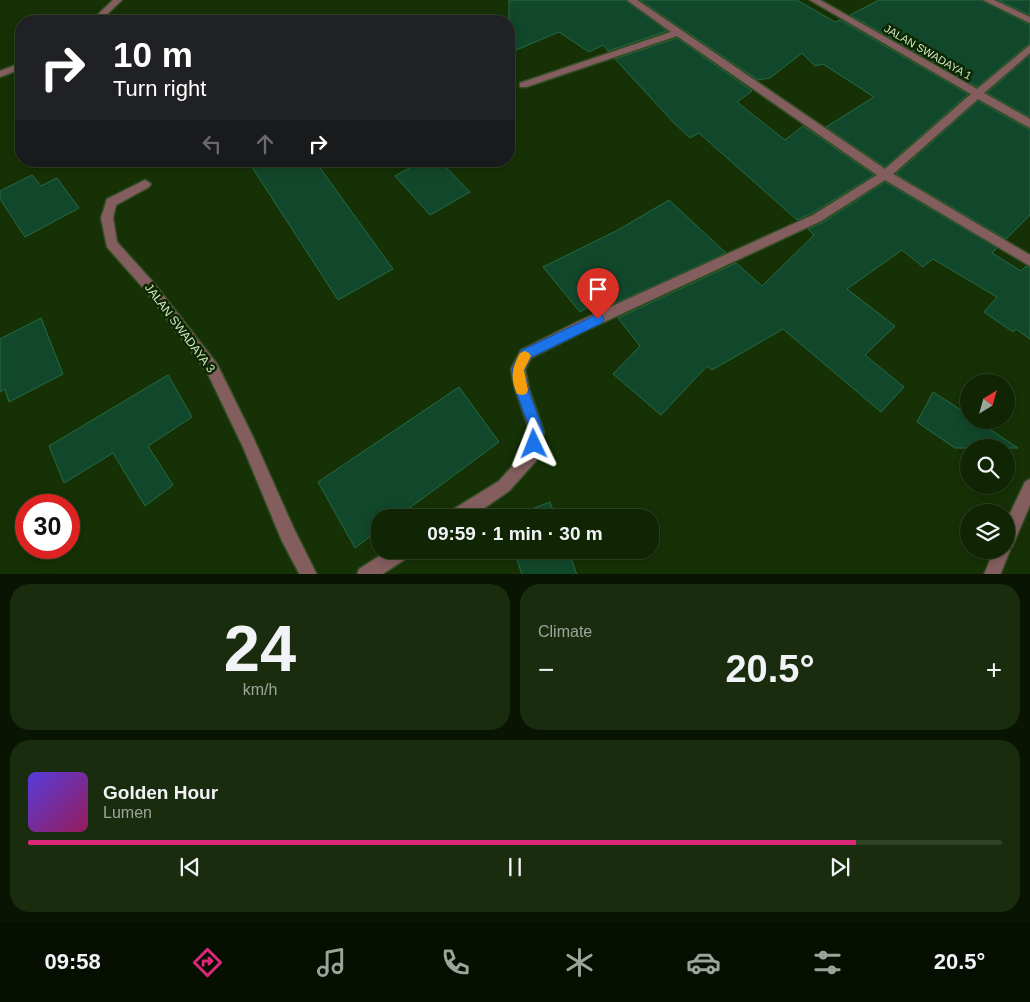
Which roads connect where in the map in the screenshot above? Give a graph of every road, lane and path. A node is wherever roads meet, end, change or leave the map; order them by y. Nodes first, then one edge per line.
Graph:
1 (118, 0) edge
2 (631, 0) edge
3 (814, 0) edge
4 (987, 0) edge
5 (101, 15) edge
6 (1030, 20) edge
7 (677, 33) junction
8 (1030, 48) edge
9 (15, 68) edge
10 (0, 74) edge
11 (524, 85) dead end
12 (977, 95) junction
13 (1030, 124) edge
14 (885, 175) junction
15 (144, 184) dead end
16 (1030, 261) edge
17 (1029, 490) edge
18 (469, 509) edge
19 (1015, 521) edge
20 (389, 559) edge
21 (998, 559) edge
22 (309, 574) edge
23 (365, 574) edge
24 (992, 574) edge

1 - 5 street
2 - 7 street
3 - 12 street, JALAN SWADAYA 1
4 - 6 street
7 - 11 street
7 - 14 street
8 - 12 street
9 - 10 street
12 - 13 street, JALAN SWADAYA 1
12 - 14 street
14 - 16 street
14 - 18 street
15 - 22 street, JALAN SWADAYA 3
17 - 19 street
20 - 23 street
21 - 24 street

